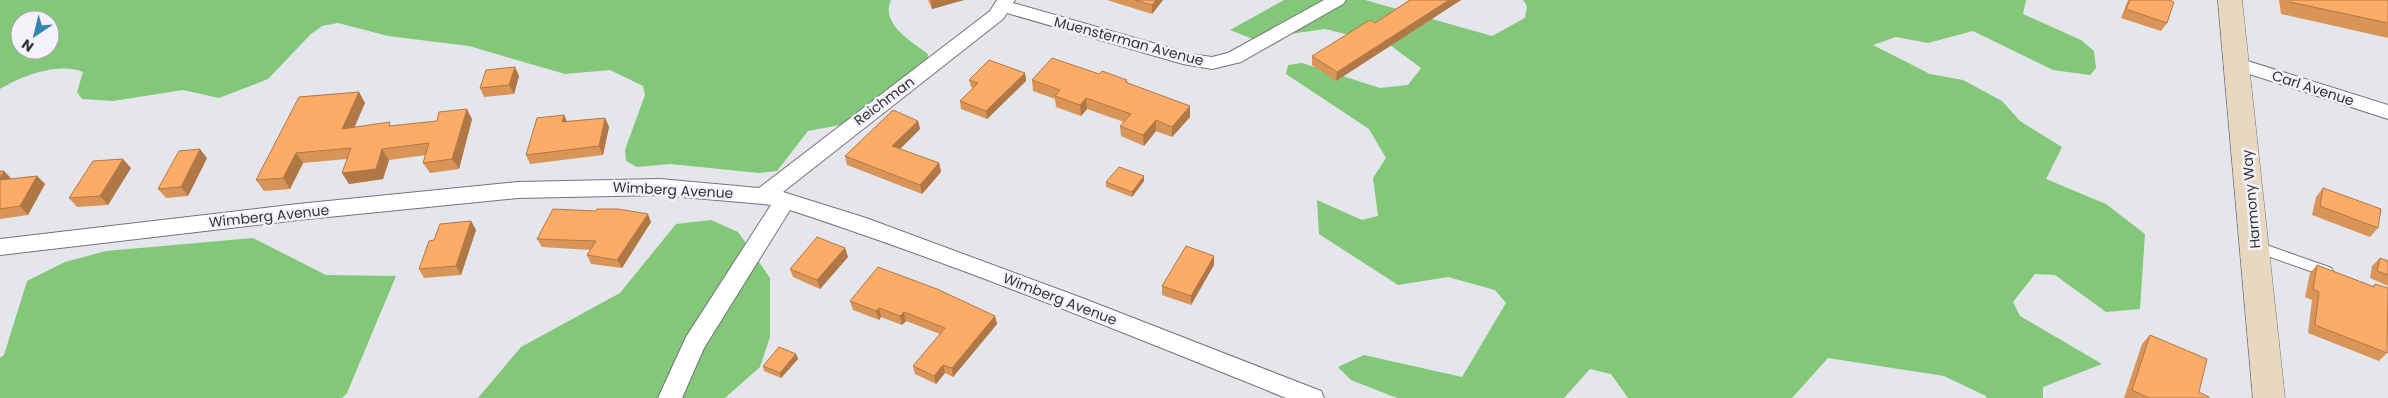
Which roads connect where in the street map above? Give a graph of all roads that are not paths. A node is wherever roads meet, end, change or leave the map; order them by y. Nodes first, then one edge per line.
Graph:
1 (1337, 0) edge
2 (2228, 1) edge
3 (1005, 3) edge
4 (2238, 64) junction
5 (2388, 112) edge
6 (763, 196) junction
7 (785, 200) junction
8 (2255, 246) junction
9 (0, 247) edge
10 (2335, 275) edge
11 (1277, 392) edge
12 (670, 398) edge
13 (1312, 398) edge
14 (2269, 398) edge

1 - 3 street, Muensterman Avenue
2 - 4 street, Harmony Way
3 - 6 street, Reichman
4 - 5 street, Carl Avenue
4 - 8 street, Harmony Way
6 - 7 street, Wimberg Avenue
6 - 9 street, Wimberg Avenue
7 - 11 street, Wimberg Avenue
7 - 12 street
8 - 10 lane
8 - 14 street, Harmony Way
11 - 13 street, Wimberg Avenue

